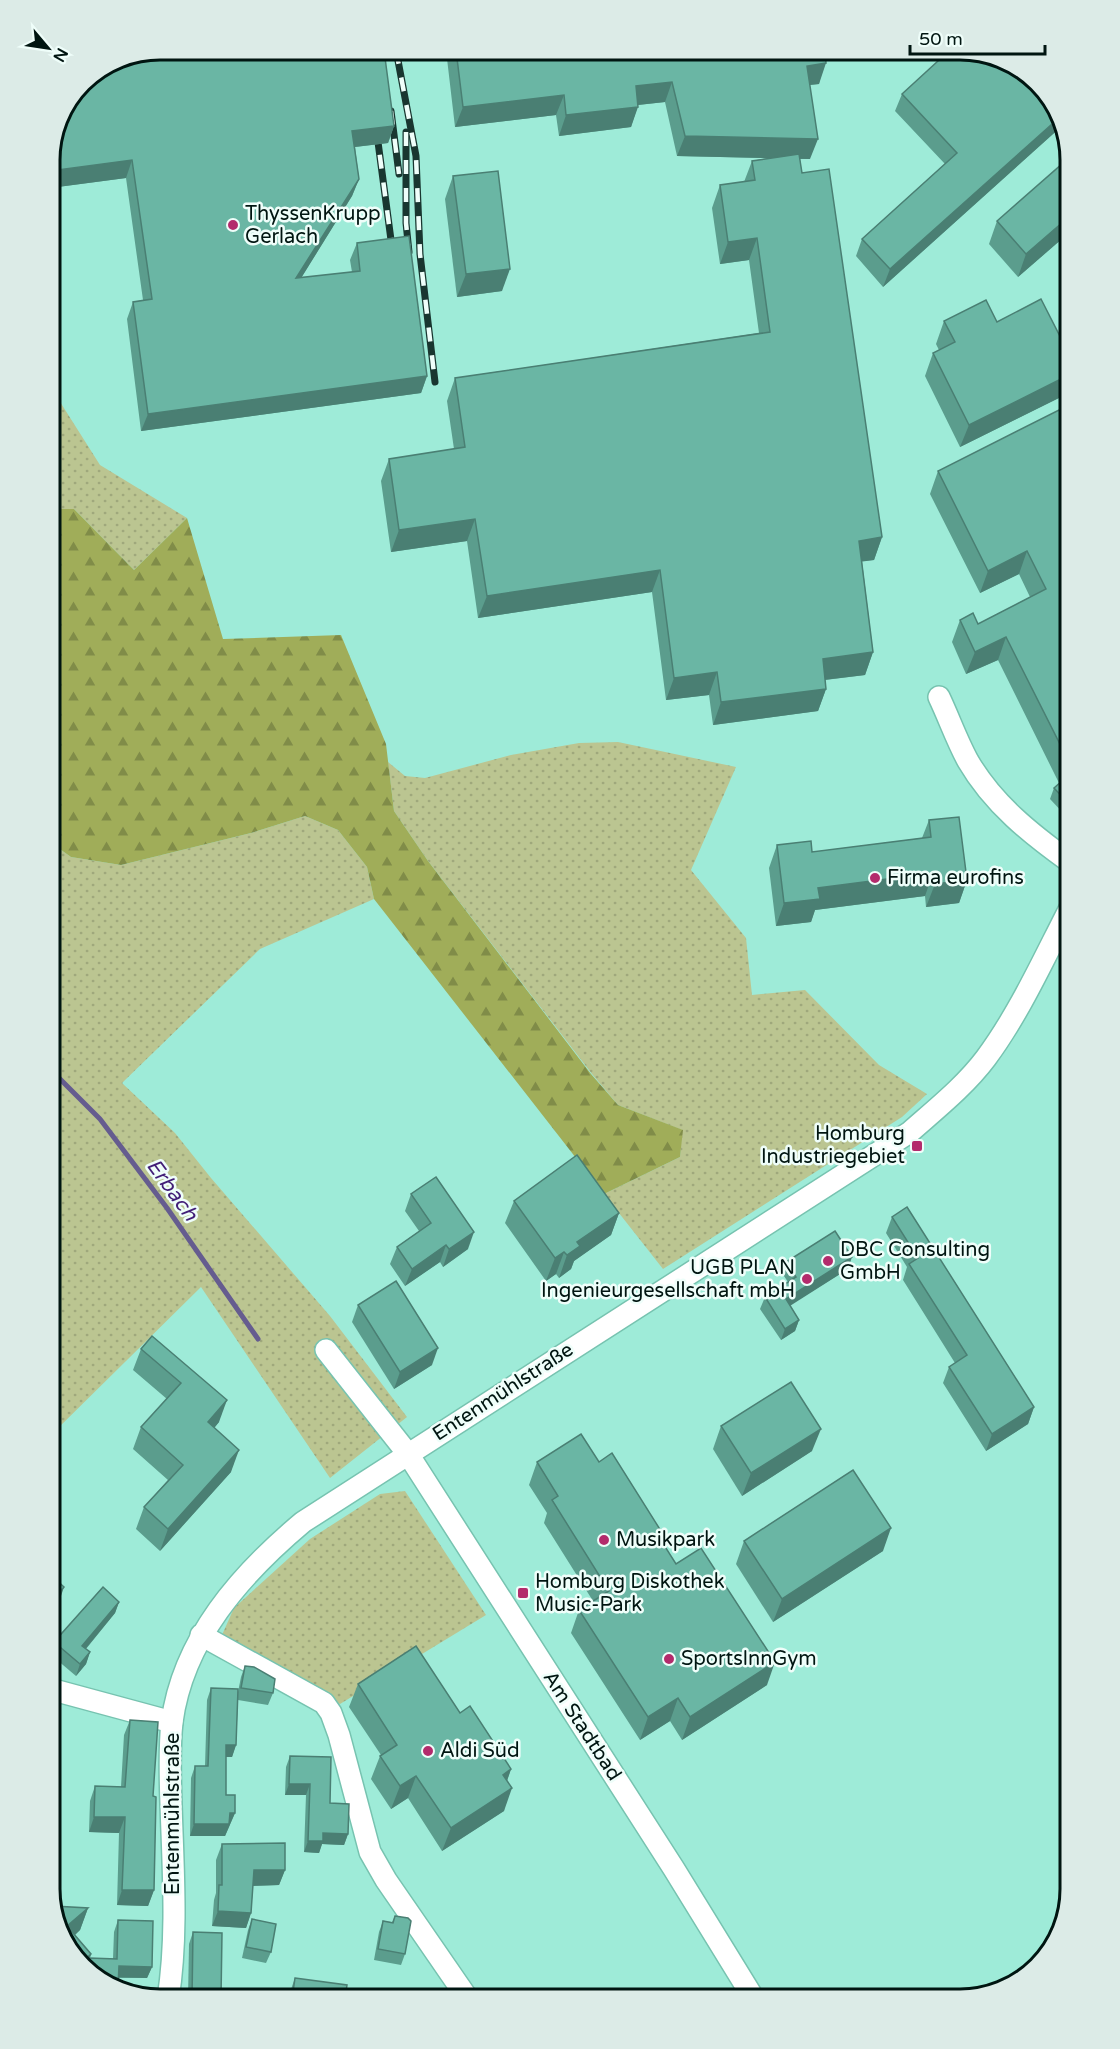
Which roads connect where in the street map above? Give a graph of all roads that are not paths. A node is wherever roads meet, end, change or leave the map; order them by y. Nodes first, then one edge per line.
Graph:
1 (939, 697) dead end
2 (1060, 854) edge
3 (1060, 928) edge
4 (326, 1350) dead end
5 (408, 1454) junction
6 (201, 1635) junction
7 (60, 1692) edge
8 (172, 1722) junction
9 (169, 1989) edge
10 (461, 1989) edge
11 (747, 1989) edge

1 - 2 street
3 - 5 street, Entenmühlstraße
4 - 5 street, Am Stadtbad
5 - 6 street, Entenmühlstraße
5 - 11 street, Am Stadtbad
6 - 8 street, Entenmühlstraße
6 - 10 street
7 - 8 street
8 - 9 street, Entenmühlstraße

